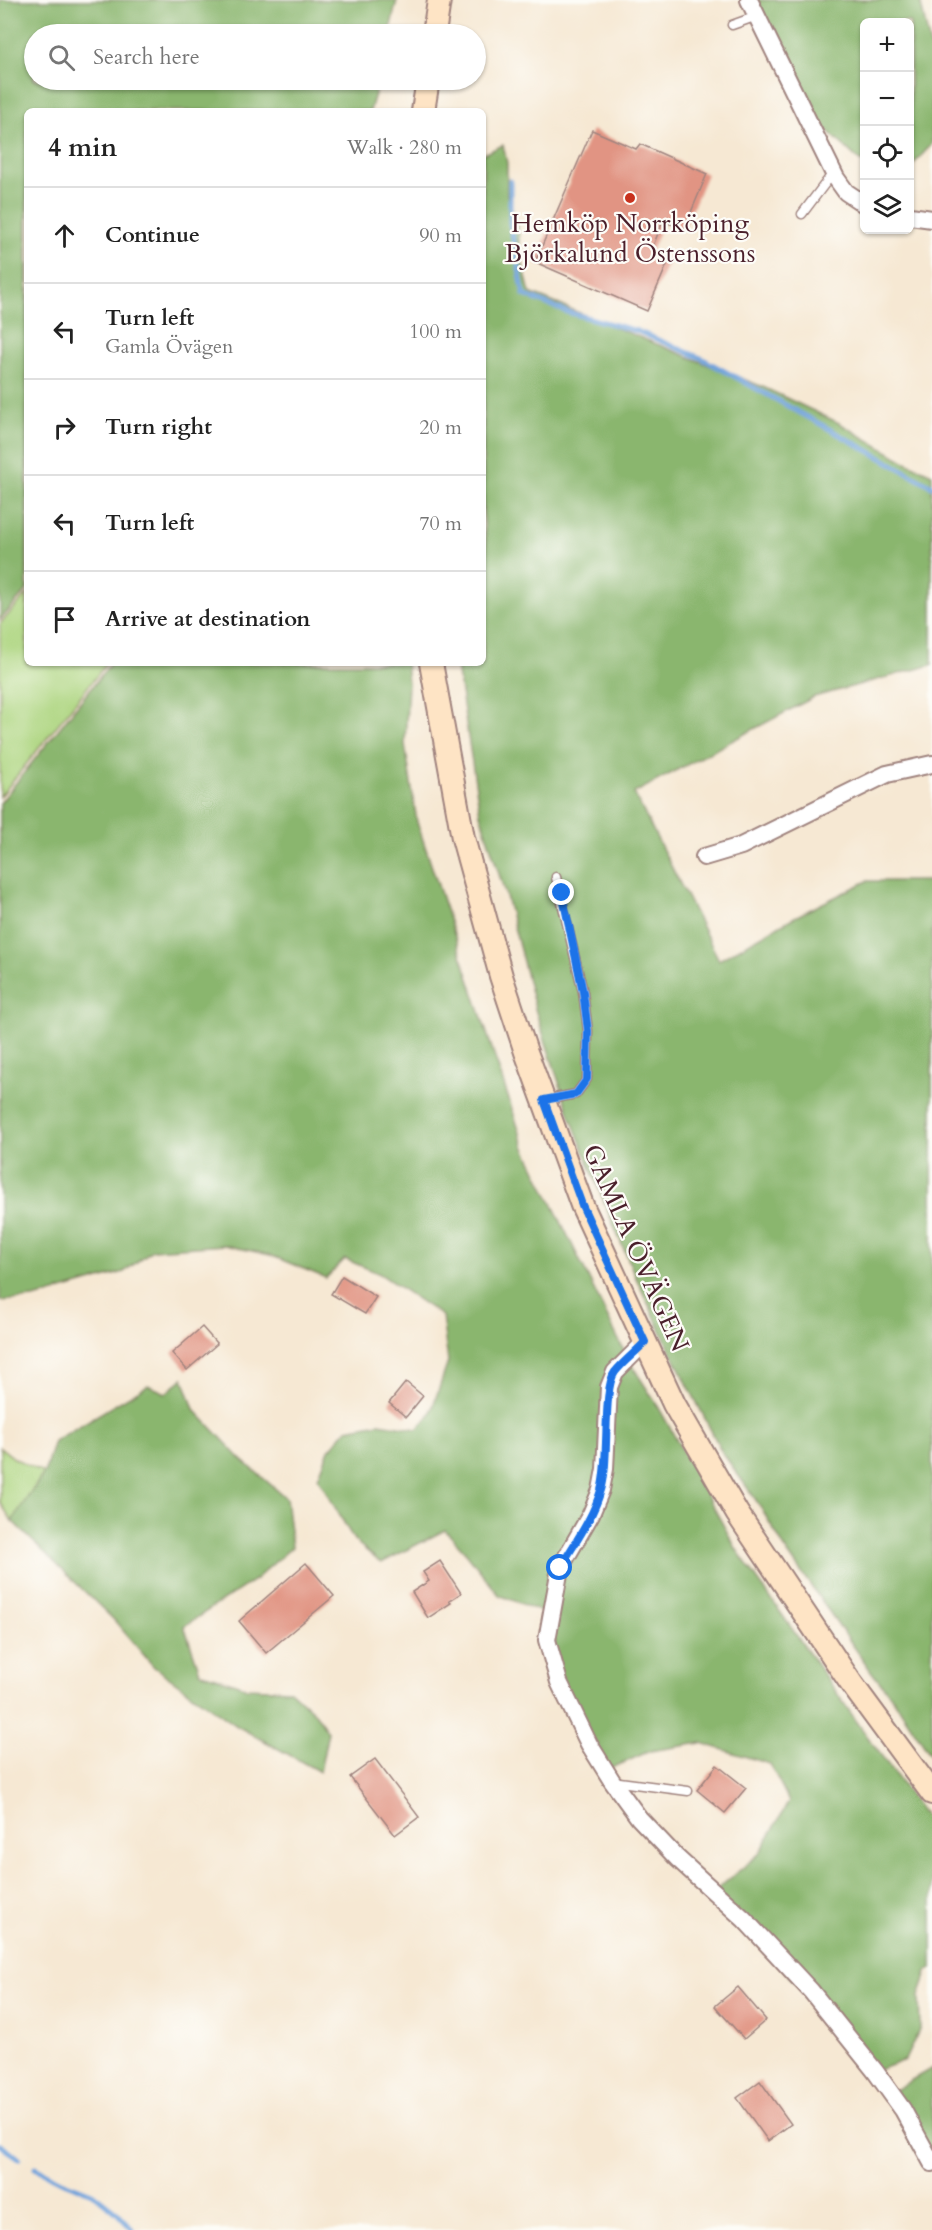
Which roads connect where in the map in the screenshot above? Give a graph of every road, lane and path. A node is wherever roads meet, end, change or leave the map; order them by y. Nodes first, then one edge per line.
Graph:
1 (440, 0) edge
2 (749, 0) edge
3 (757, 16) junction
4 (436, 24) edge
5 (732, 26) dead end
6 (426, 90) edge
7 (423, 108) edge
8 (834, 173) junction
9 (860, 201) edge
10 (802, 214) dead end
11 (914, 217) edge
12 (932, 219) edge
13 (432, 666) edge
14 (932, 764) edge
15 (704, 857) dead end
16 (556, 877) dead end
17 (544, 1100) junction
18 (645, 1342) junction
19 (612, 1781) junction
20 (688, 1791) dead end
21 (932, 1792) edge
22 (932, 2163) edge

1 - 4 main road
2 - 3 street
3 - 5 lane
3 - 8 street
6 - 7 main road
8 - 9 street
8 - 10 lane
11 - 12 street
13 - 17 main road, GAMLA ÖVÄGEN
14 - 15 street
16 - 17 lane
17 - 18 main road, GAMLA ÖVÄGEN
18 - 19 street
18 - 21 main road, GAMLA ÖVÄGEN
19 - 20 lane
19 - 22 street

